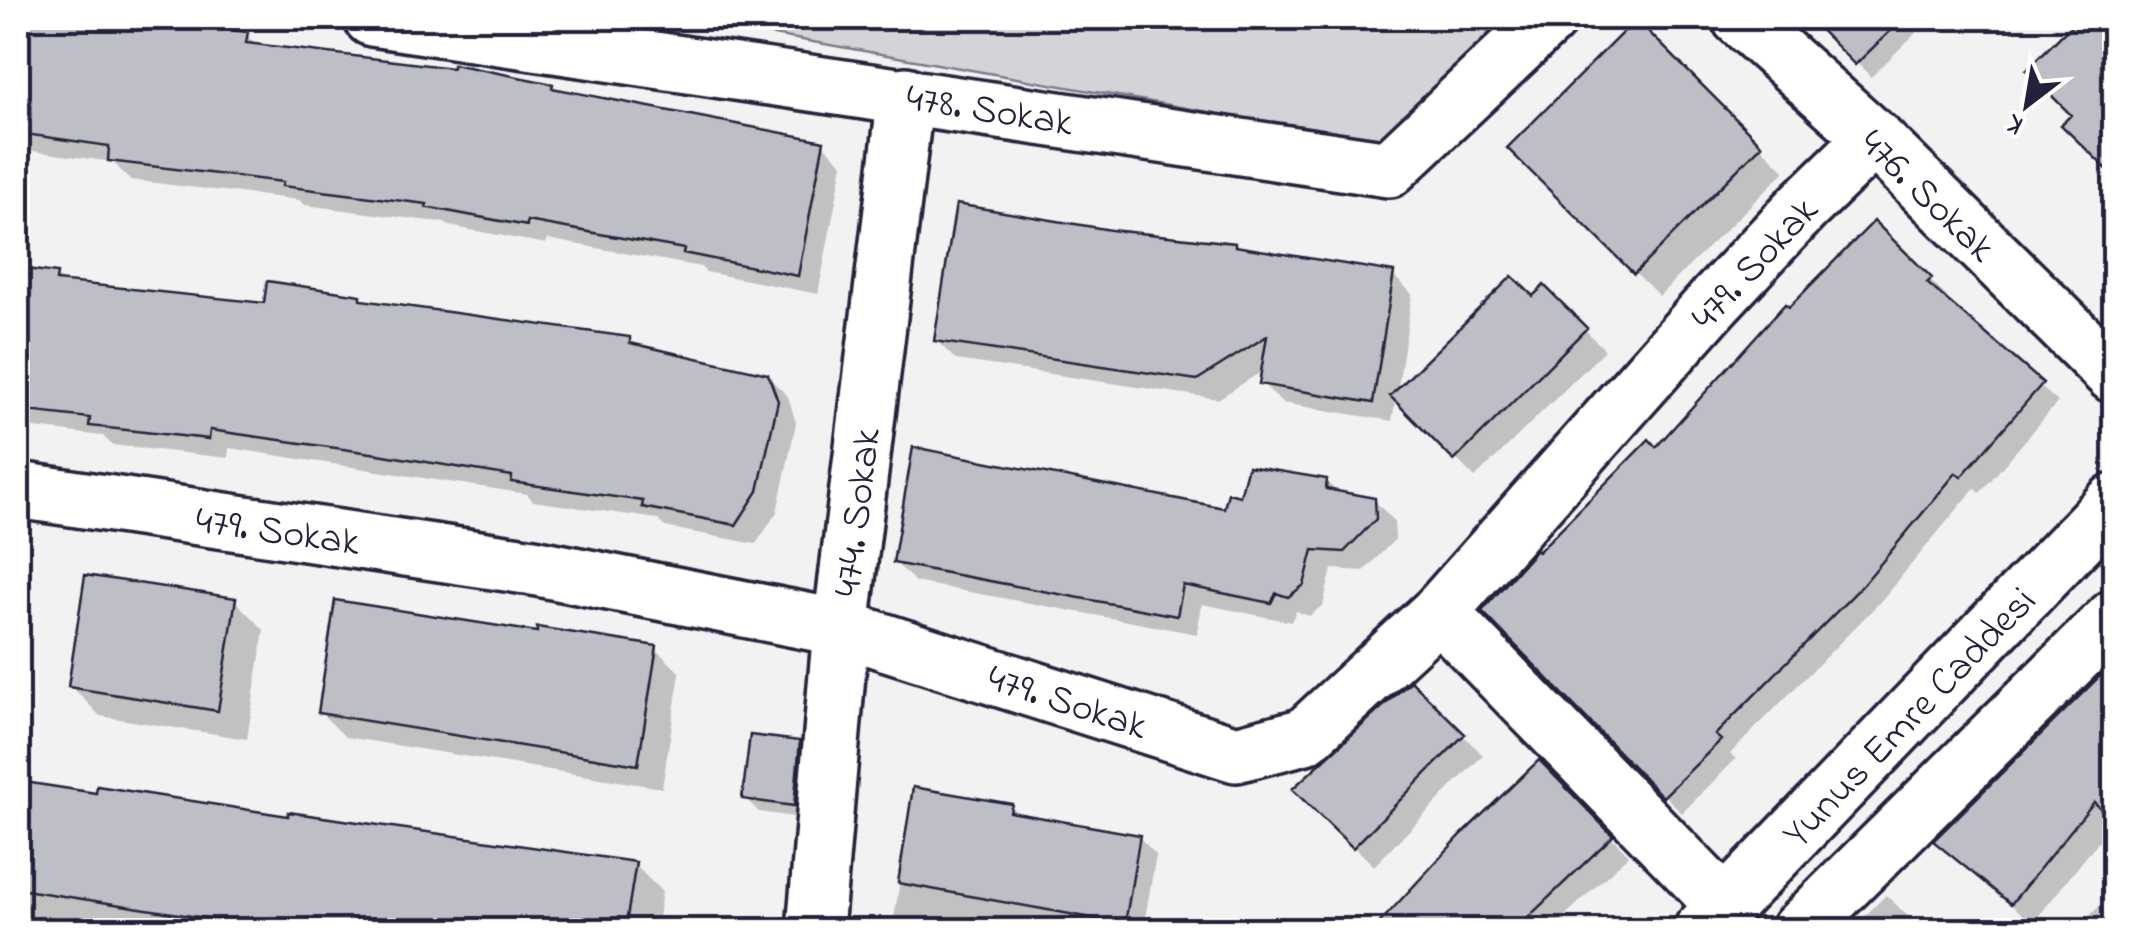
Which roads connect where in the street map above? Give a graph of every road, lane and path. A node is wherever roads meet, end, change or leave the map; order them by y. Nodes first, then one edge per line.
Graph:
1 (372, 18) edge
2 (1549, 18) edge
3 (1740, 18) edge
4 (906, 95) junction
5 (1874, 138) junction
6 (2114, 374) edge
7 (18, 490) edge
8 (2114, 502) edge
9 (1439, 612) junction
10 (2114, 618) edge
11 (840, 628) junction
12 (1713, 918) edge
13 (816, 930) edge
14 (1798, 930) edge

1 - 4 street, 478. Sokak
2 - 4 street, 478. Sokak
3 - 5 street, 476. Sokak
4 - 11 street, 474. Sokak
5 - 6 street, 476. Sokak
5 - 9 street, 479. Sokak
7 - 11 street, 479. Sokak
8 - 12 street, Yunus Emre Caddesi
9 - 11 street, 479. Sokak
9 - 12 street
10 - 14 street, Yunus Emre Caddesi
11 - 13 street, 474. Sokak

